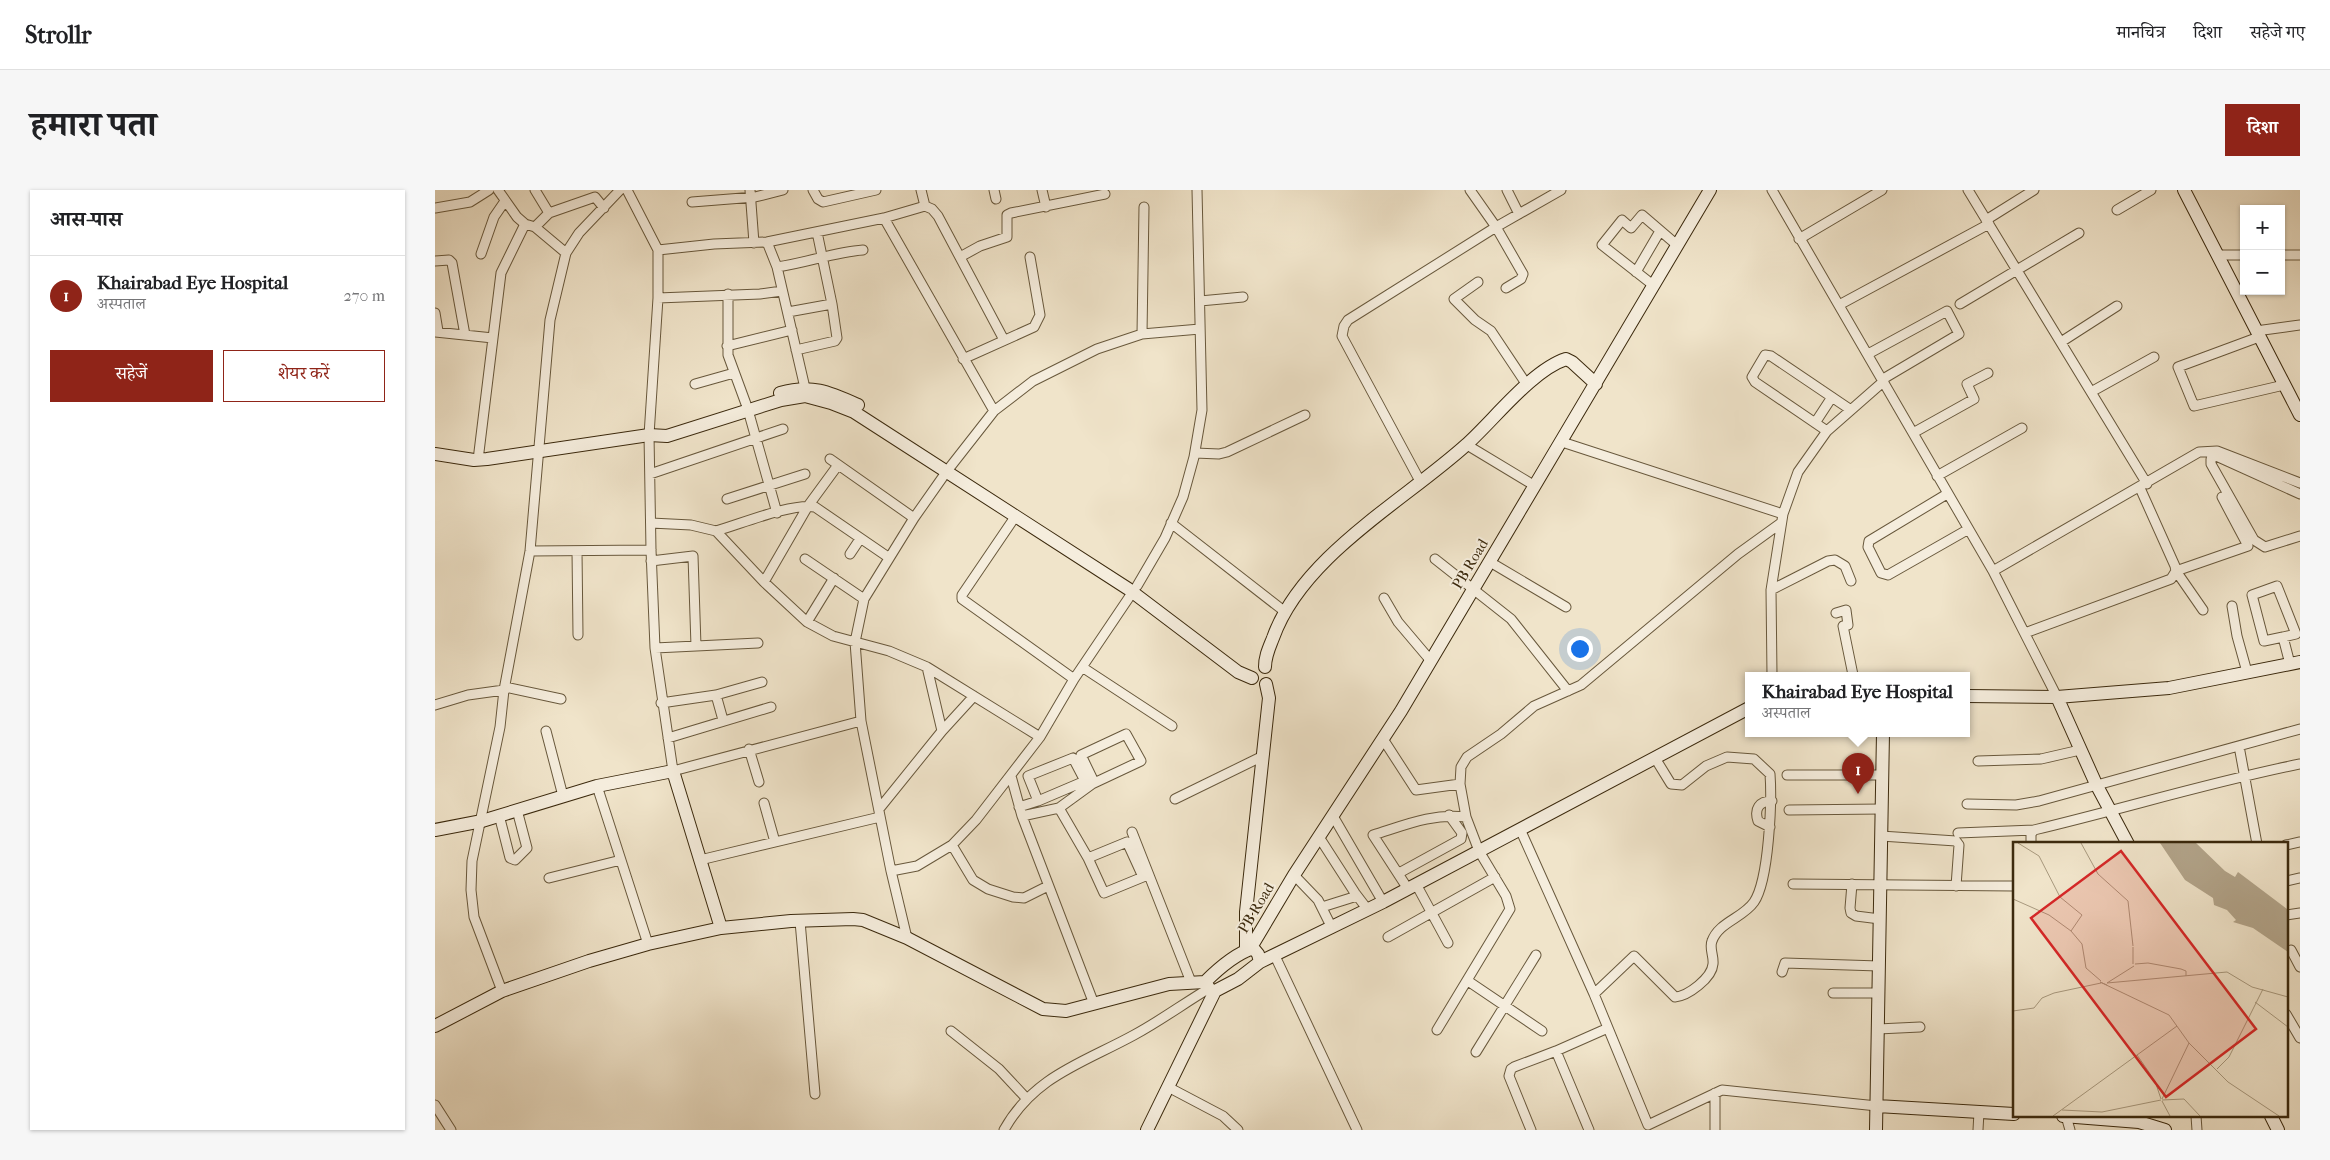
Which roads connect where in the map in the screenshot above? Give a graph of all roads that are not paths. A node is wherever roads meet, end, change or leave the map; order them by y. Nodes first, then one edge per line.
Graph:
1 (489, 190) edge
2 (498, 190) edge
3 (535, 190) edge
4 (620, 190) edge
5 (627, 190) edge
6 (783, 190) edge
7 (813, 190) edge
8 (876, 190) edge
9 (921, 190) edge
10 (1042, 190) edge
11 (1197, 190) edge
12 (1470, 190) edge
13 (1507, 190) edge
14 (1561, 190) edge
15 (1710, 190) edge
16 (1772, 190) edge
17 (1881, 190) edge
18 (1968, 190) edge
19 (2034, 190) edge
20 (2151, 190) edge
21 (2184, 190) edge
22 (750, 194) edge
23 (1105, 194) dead end
24 (505, 201) junction
25 (692, 202) dead end
26 (925, 206) junction
27 (1046, 206) junction
28 (1145, 207) dead end
29 (435, 208) edge
30 (604, 208) junction
31 (2117, 210) dead end
32 (549, 213) junction
33 (1519, 214) junction
34 (884, 218) junction
35 (1987, 222) junction
36 (525, 224) junction
37 (1496, 227) junction
38 (535, 228) junction
39 (1661, 231) junction
40 (817, 232) junction
41 (2079, 233) dead end
42 (1799, 239) junction
43 (767, 242) junction
44 (754, 243) junction
45 (1677, 245) junction
46 (658, 250) junction
47 (863, 250) dead end
48 (566, 253) junction
49 (481, 254) dead end
50 (2217, 255) junction
51 (2240, 255) edge
52 (2285, 255) edge
53 (2300, 255) edge
54 (960, 257) junction
55 (1030, 257) dead end
56 (824, 259) junction
57 (435, 261) edge
58 (777, 267) junction
59 (2017, 271) junction
60 (1636, 272) junction
61 (1478, 282) dead end
62 (1653, 285) junction
63 (1506, 288) dead end
64 (783, 291) junction
65 (728, 294) junction
66 (1243, 297) dead end
67 (658, 298) junction
68 (1200, 302) junction
69 (832, 304) junction
70 (1960, 304) dead end
71 (1839, 305) junction
72 (2117, 306) dead end
73 (788, 312) junction
74 (435, 313) edge
75 (2300, 325) edge
76 (1200, 329) junction
77 (792, 330) junction
78 (437, 332) edge
79 (1142, 334) junction
80 (2258, 334) junction
81 (465, 335) junction
82 (493, 338) junction
83 (1004, 340) junction
84 (2061, 342) junction
85 (727, 346) junction
86 (796, 350) junction
87 (1868, 354) junction
88 (2153, 357) dead end
89 (963, 359) junction
90 (734, 373) junction
91 (1988, 373) dead end
92 (1884, 380) junction
93 (695, 384) dead end
94 (1596, 384) junction
95 (2284, 385) junction
96 (1527, 386) junction
97 (805, 388) junction
98 (2091, 392) junction
99 (1832, 397) junction
100 (838, 401) junction
101 (747, 407) junction
102 (1851, 410) junction
103 (994, 411) junction
104 (1305, 415) dead end
105 (2300, 415) edge
106 (1815, 423) junction
107 (2022, 428) dead end
108 (783, 429) dead end
109 (1827, 431) junction
110 (1913, 433) junction
111 (649, 435) junction
112 (755, 438) junction
113 (1562, 442) junction
114 (1467, 444) junction
115 (2199, 452) junction
116 (539, 453) junction
117 (1195, 453) junction
118 (435, 454) edge
119 (830, 459) dead end
120 (478, 460) junction
121 (838, 465) junction
122 (949, 467) junction
123 (650, 474) junction
124 (805, 474) dead end
125 (1937, 476) junction
126 (2274, 478) junction
127 (1421, 483) junction
128 (768, 484) junction
129 (2300, 484) edge
130 (1535, 486) junction
131 (2144, 486) junction
132 (1947, 494) junction
133 (2300, 494) edge
134 (727, 499) dead end
135 (808, 506) junction
136 (777, 513) junction
137 (1783, 514) junction
138 (1015, 517) junction
139 (914, 518) junction
140 (651, 522) junction
141 (1171, 524) junction
142 (1781, 524) junction
143 (1967, 530) junction
144 (716, 531) junction
145 (2300, 536) edge
146 (860, 539) junction
147 (577, 550) junction
148 (651, 550) junction
149 (530, 551) junction
150 (850, 554) dead end
151 (888, 557) junction
152 (805, 559) dead end
153 (1435, 559) dead end
154 (651, 561) junction
155 (1490, 562) junction
156 (1993, 571) junction
157 (2176, 571) junction
158 (834, 578) junction
159 (1851, 581) dead end
160 (764, 582) junction
161 (1134, 589) junction
162 (1473, 590) junction
163 (1771, 590) junction
164 (1384, 598) dead end
165 (864, 599) junction
166 (2232, 606) dead end
167 (1567, 607) dead end
168 (2203, 610) dead end
169 (1284, 611) junction
170 (1837, 613) dead end
171 (807, 622) junction
172 (2025, 633) junction
173 (578, 635) dead end
174 (2283, 637) junction
175 (758, 642) dead end
176 (855, 642) junction
177 (696, 646) junction
178 (655, 648) junction
179 (1431, 661) junction
180 (2295, 663) edge
181 (927, 667) junction
182 (1082, 667) junction
183 (1257, 671) junction
184 (1772, 672) edge
185 (1852, 672) edge
186 (2247, 672) junction
187 (1074, 679) junction
188 (763, 682) dead end
189 (504, 688) junction
190 (1568, 691) junction
191 (716, 695) junction
192 (974, 696) junction
193 (1970, 696) edge
194 (2057, 697) junction
195 (561, 699) dead end
196 (661, 703) junction
197 (435, 705) edge
198 (771, 707) dead end
199 (1745, 710) edge
200 (723, 720) junction
201 (861, 721) junction
202 (1172, 726) dead end
203 (2300, 729) edge
204 (546, 731) dead end
205 (942, 731) junction
206 (1040, 737) junction
207 (1883, 737) edge
208 (669, 738) junction
209 (1383, 739) junction
210 (2239, 746) junction
211 (749, 750) junction
212 (2080, 750) junction
213 (1263, 756) junction
214 (1655, 758) junction
215 (1978, 761) dead end
216 (2300, 764) edge
217 (673, 771) junction
218 (1882, 774) junction
219 (1787, 775) dead end
220 (2244, 775) junction
221 (1011, 776) junction
222 (759, 782) dead end
223 (1094, 782) junction
224 (1460, 784) junction
225 (2096, 784) junction
226 (597, 786) junction
227 (563, 796) junction
228 (1175, 799) dead end
229 (1038, 801) junction
230 (1772, 801) junction
231 (765, 803) dead end
232 (1967, 804) dead end
233 (1059, 808) junction
234 (1882, 809) junction
235 (517, 810) junction
236 (1789, 810) dead end
237 (1021, 811) junction
238 (2111, 812) junction
239 (880, 813) junction
240 (1449, 815) junction
241 (499, 816) junction
242 (1333, 816) junction
243 (1466, 817) junction
244 (482, 821) junction
245 (1770, 827) junction
246 (1521, 829) junction
247 (435, 830) edge
248 (2034, 830) junction
249 (1132, 832) dead end
250 (1958, 833) dead end
251 (1881, 836) junction
252 (1319, 837) junction
253 (775, 842) junction
254 (2031, 842) edge
255 (2127, 842) edge
256 (2257, 842) edge
257 (2300, 842) edge
258 (953, 845) junction
259 (2287, 846) edge
260 (1479, 851) junction
261 (1088, 858) junction
262 (621, 860) junction
263 (700, 860) junction
264 (891, 872) junction
265 (1399, 873) junction
266 (1294, 875) junction
267 (1495, 877) junction
268 (549, 878) dead end
269 (2300, 878) edge
270 (2287, 881) edge
271 (1793, 884) dead end
272 (1852, 884) junction
273 (1881, 884) junction
274 (1048, 886) junction
275 (1412, 886) junction
276 (1956, 886) junction
277 (2013, 886) edge
278 (1357, 896) junction
279 (1383, 902) junction
280 (1322, 907) junction
281 (1368, 910) junction
282 (1431, 912) junction
283 (2300, 913) edge
284 (2287, 915) edge
285 (1880, 919) junction
286 (800, 921) junction
287 (721, 928) junction
288 (1332, 928) junction
289 (1388, 937) dead end
290 (907, 938) junction
291 (1448, 943) dead end
292 (648, 944) junction
293 (1248, 950) junction
294 (2292, 950) edge
295 (1536, 955) dead end
296 (1275, 956) junction
297 (1260, 962) junction
298 (1879, 966) junction
299 (2300, 967) edge
300 (1782, 972) dead end
301 (1468, 981) junction
302 (1191, 982) junction
303 (1209, 987) junction
304 (502, 991) junction
305 (1833, 993) dead end
306 (1879, 993) junction
307 (1594, 994) junction
308 (1094, 1004) junction
309 (1504, 1006) junction
310 (2287, 1016) edge
311 (435, 1026) edge
312 (1921, 1027) dead end
313 (1608, 1028) junction
314 (1878, 1029) junction
315 (1437, 1030) dead end
316 (951, 1031) dead end
317 (1542, 1031) dead end
318 (2300, 1038) edge
319 (1556, 1051) junction
320 (1476, 1052) dead end
321 (1168, 1087) junction
322 (815, 1094) dead end
323 (1715, 1094) junction
324 (1027, 1099) junction
325 (435, 1105) edge
326 (1877, 1106) junction
327 (1979, 1112) junction
328 (2013, 1114) edge
329 (2065, 1118) edge
330 (2089, 1118) edge
331 (2272, 1118) edge
332 (1648, 1127) edge
333 (451, 1130) edge
334 (1004, 1130) edge
335 (1147, 1130) edge
336 (1238, 1130) edge
337 (1357, 1130) edge
338 (1531, 1130) edge
339 (1589, 1130) edge
340 (1715, 1130) edge
341 (1876, 1130) edge
342 (1978, 1130) edge
343 (2070, 1130) edge
344 (2165, 1130) edge
345 (2279, 1130) edge

1 - 29 street
2 - 24 street
3 - 32 street
4 - 30 street
5 - 46 street
6 - 22 street
7 - 8 street
9 - 26 street
10 - 27 street
11 - 68 street
12 - 37 street
13 - 33 street
14 - 33 street
15 - 45 street, PB Road
16 - 42 street
17 - 42 street
18 - 35 street
19 - 35 street
20 - 31 street
21 - 50 street
22 - 25 street
22 - 44 street
23 - 27 street
24 - 36 street
24 - 49 street
26 - 34 street
26 - 54 street
27 - 54 street
28 - 79 street
30 - 32 street
30 - 48 street
32 - 38 street
33 - 37 street
34 - 40 street
34 - 89 street
35 - 59 street
35 - 71 street
36 - 38 street
36 - 82 street
37 - 63 street
37 - 127 street
38 - 48 street
39 - 45 street
39 - 60 street
39 - 60 street
40 - 43 street
40 - 56 street
41 - 59 street
42 - 71 street
43 - 44 street
43 - 58 street
44 - 46 street
45 - 62 street, PB Road
46 - 67 street
47 - 56 street
48 - 116 street
50 - 51 street
50 - 80 street
52 - 53 street
54 - 83 street
55 - 83 street
56 - 58 street
56 - 69 street
57 - 81 street
58 - 64 street
59 - 70 street
59 - 84 street
60 - 62 street
61 - 96 street
62 - 94 street, PB Road
64 - 65 street
64 - 73 street
65 - 67 street
65 - 85 street
66 - 68 street
67 - 111 street
68 - 76 street
69 - 73 street
69 - 86 street
71 - 87 street
72 - 84 street
73 - 77 street
74 - 78 street
75 - 80 street
76 - 79 street
76 - 117 street
77 - 85 street
77 - 86 street
78 - 81 street
79 - 103 street
80 - 95 street
80 - 95 street
81 - 82 street
82 - 120 street
83 - 89 street
84 - 98 street
85 - 90 street
86 - 97 street
87 - 92 street
87 - 92 street
88 - 98 street
89 - 103 street
90 - 93 street
90 - 101 street
91 - 110 street
92 - 102 street
92 - 110 street
94 - 96 street
94 - 113 street, PB Road
95 - 105 street
96 - 114 street
97 - 100 street
97 - 101 street
98 - 131 street
99 - 102 street
99 - 106 street
99 - 106 street
100 - 101 street
100 - 122 street
101 - 111 street
101 - 112 street
102 - 109 street
103 - 122 street
104 - 117 street
106 - 109 street
107 - 125 street
108 - 112 street
109 - 137 street
110 - 125 street
111 - 116 street
111 - 123 street
112 - 123 street
112 - 128 street
113 - 130 street, PB Road
113 - 137 street
114 - 127 street
114 - 130 street
115 - 126 street
115 - 131 street
115 - 157 street
116 - 120 street
116 - 149 street
117 - 141 street
118 - 120 street
119 - 121 street
121 - 135 street
121 - 139 street
122 - 138 street
122 - 139 street
122 - 161 street
123 - 140 street
124 - 128 street
125 - 132 street
126 - 129 street
126 - 133 street
126 - 145 street
127 - 169 street
128 - 134 street
128 - 136 street
130 - 155 street, PB Road
131 - 156 street
131 - 157 street
132 - 143 street
132 - 143 street
135 - 136 street
135 - 146 street
135 - 160 street
136 - 144 street
137 - 142 street
138 - 161 street
138 - 187 street
139 - 151 street
140 - 144 street
140 - 148 street
141 - 161 street
141 - 169 street
142 - 163 street
142 - 190 street
143 - 156 street
144 - 160 street
146 - 150 street
146 - 151 street
147 - 148 street
147 - 149 street
147 - 173 street
148 - 154 street
149 - 189 street
151 - 165 street
152 - 158 street
153 - 162 street
154 - 177 street
154 - 178 street
155 - 162 street, PB Road
155 - 167 street
156 - 172 street
157 - 168 street
157 - 172 street
158 - 165 street
158 - 171 street
159 - 163 street
160 - 171 street
161 - 182 street
161 - 183 street
162 - 179 street, PB Road
162 - 190 street
163 - 184 street
164 - 179 street
165 - 176 street
166 - 186 street
169 - 183 street
170 - 185 street
171 - 176 street
172 - 194 street
174 - 174 street
174 - 180 street
175 - 177 street
176 - 181 street
176 - 201 street
177 - 178 street
178 - 196 street
179 - 209 street, PB Road
180 - 186 street
181 - 192 street
181 - 205 street
182 - 187 street
182 - 202 street
183 - 213 street
186 - 194 street
187 - 206 street
188 - 191 street
189 - 195 street
189 - 197 street
189 - 244 street
190 - 224 street
191 - 196 street
191 - 200 street
192 - 205 street
192 - 206 street
193 - 194 street
194 - 212 street
196 - 208 street
198 - 200 street
199 - 214 street
200 - 208 street
201 - 211 street
201 - 239 street
203 - 210 street
204 - 227 street
205 - 239 street
206 - 221 street
207 - 218 street
208 - 217 street
209 - 224 street
209 - 242 street, PB Road
210 - 220 street
210 - 225 street
211 - 217 street
211 - 222 street
212 - 215 street
212 - 225 street
213 - 228 street
213 - 293 street
214 - 230 street
214 - 246 street
216 - 220 street
217 - 226 street
217 - 263 street
218 - 219 street
218 - 234 street
220 - 238 street
220 - 256 street
221 - 237 street
221 - 258 street
223 - 223 street
223 - 233 street
224 - 243 street
225 - 232 street
225 - 238 street
226 - 227 street
226 - 262 street
227 - 235 street
229 - 229 street
229 - 237 street
230 - 245 street
230 - 245 street
231 - 253 street
233 - 237 street
233 - 261 street
234 - 236 street
234 - 251 street
235 - 241 street
235 - 241 street
237 - 274 street
238 - 248 street
238 - 255 street
239 - 253 street
239 - 264 street
240 - 243 street
240 - 265 street
240 - 265 street
241 - 244 street
242 - 252 street, PB Road
242 - 279 street
243 - 260 street
244 - 247 street
244 - 304 street
245 - 307 street
246 - 260 street
246 - 307 street
248 - 250 street
248 - 254 street
249 - 302 street
251 - 273 street
251 - 276 street
252 - 266 street, PB Road
252 - 278 street
253 - 263 street
257 - 259 street
258 - 264 street
258 - 274 street
260 - 267 street
260 - 275 street
261 - 261 street
262 - 268 street
262 - 292 street
263 - 287 street
264 - 290 street
265 - 275 street
266 - 280 street
266 - 293 street, PB Road
267 - 282 street
267 - 301 street
269 - 270 street
271 - 272 street
272 - 273 street
272 - 285 street
273 - 276 street
273 - 285 street
274 - 308 street
275 - 279 street
275 - 282 street
276 - 277 street
278 - 280 street
278 - 281 street
279 - 281 street
280 - 288 street
281 - 288 street
282 - 289 street
282 - 291 street
283 - 284 street
285 - 298 street
286 - 287 street
286 - 290 street
286 - 322 street
287 - 292 street
288 - 296 street
290 - 308 street
292 - 304 street
293 - 297 street
293 - 303 street
294 - 299 street
295 - 309 street
296 - 297 street
296 - 337 street
297 - 303 street
298 - 300 street
298 - 306 street
301 - 309 street
301 - 315 street
302 - 303 street
302 - 308 street
303 - 321 street
303 - 324 street
304 - 311 street
305 - 306 street
306 - 314 street
307 - 313 street
309 - 317 street
309 - 320 street
310 - 318 street
312 - 314 street
313 - 319 street
313 - 332 street
314 - 326 street
316 - 324 street
319 - 338 street
319 - 339 street
321 - 335 street
321 - 336 street
323 - 326 street
323 - 332 street
323 - 340 street
324 - 334 street
325 - 333 street
326 - 327 street
326 - 341 street
327 - 328 street
327 - 342 street
329 - 343 street
330 - 344 street
331 - 345 street

